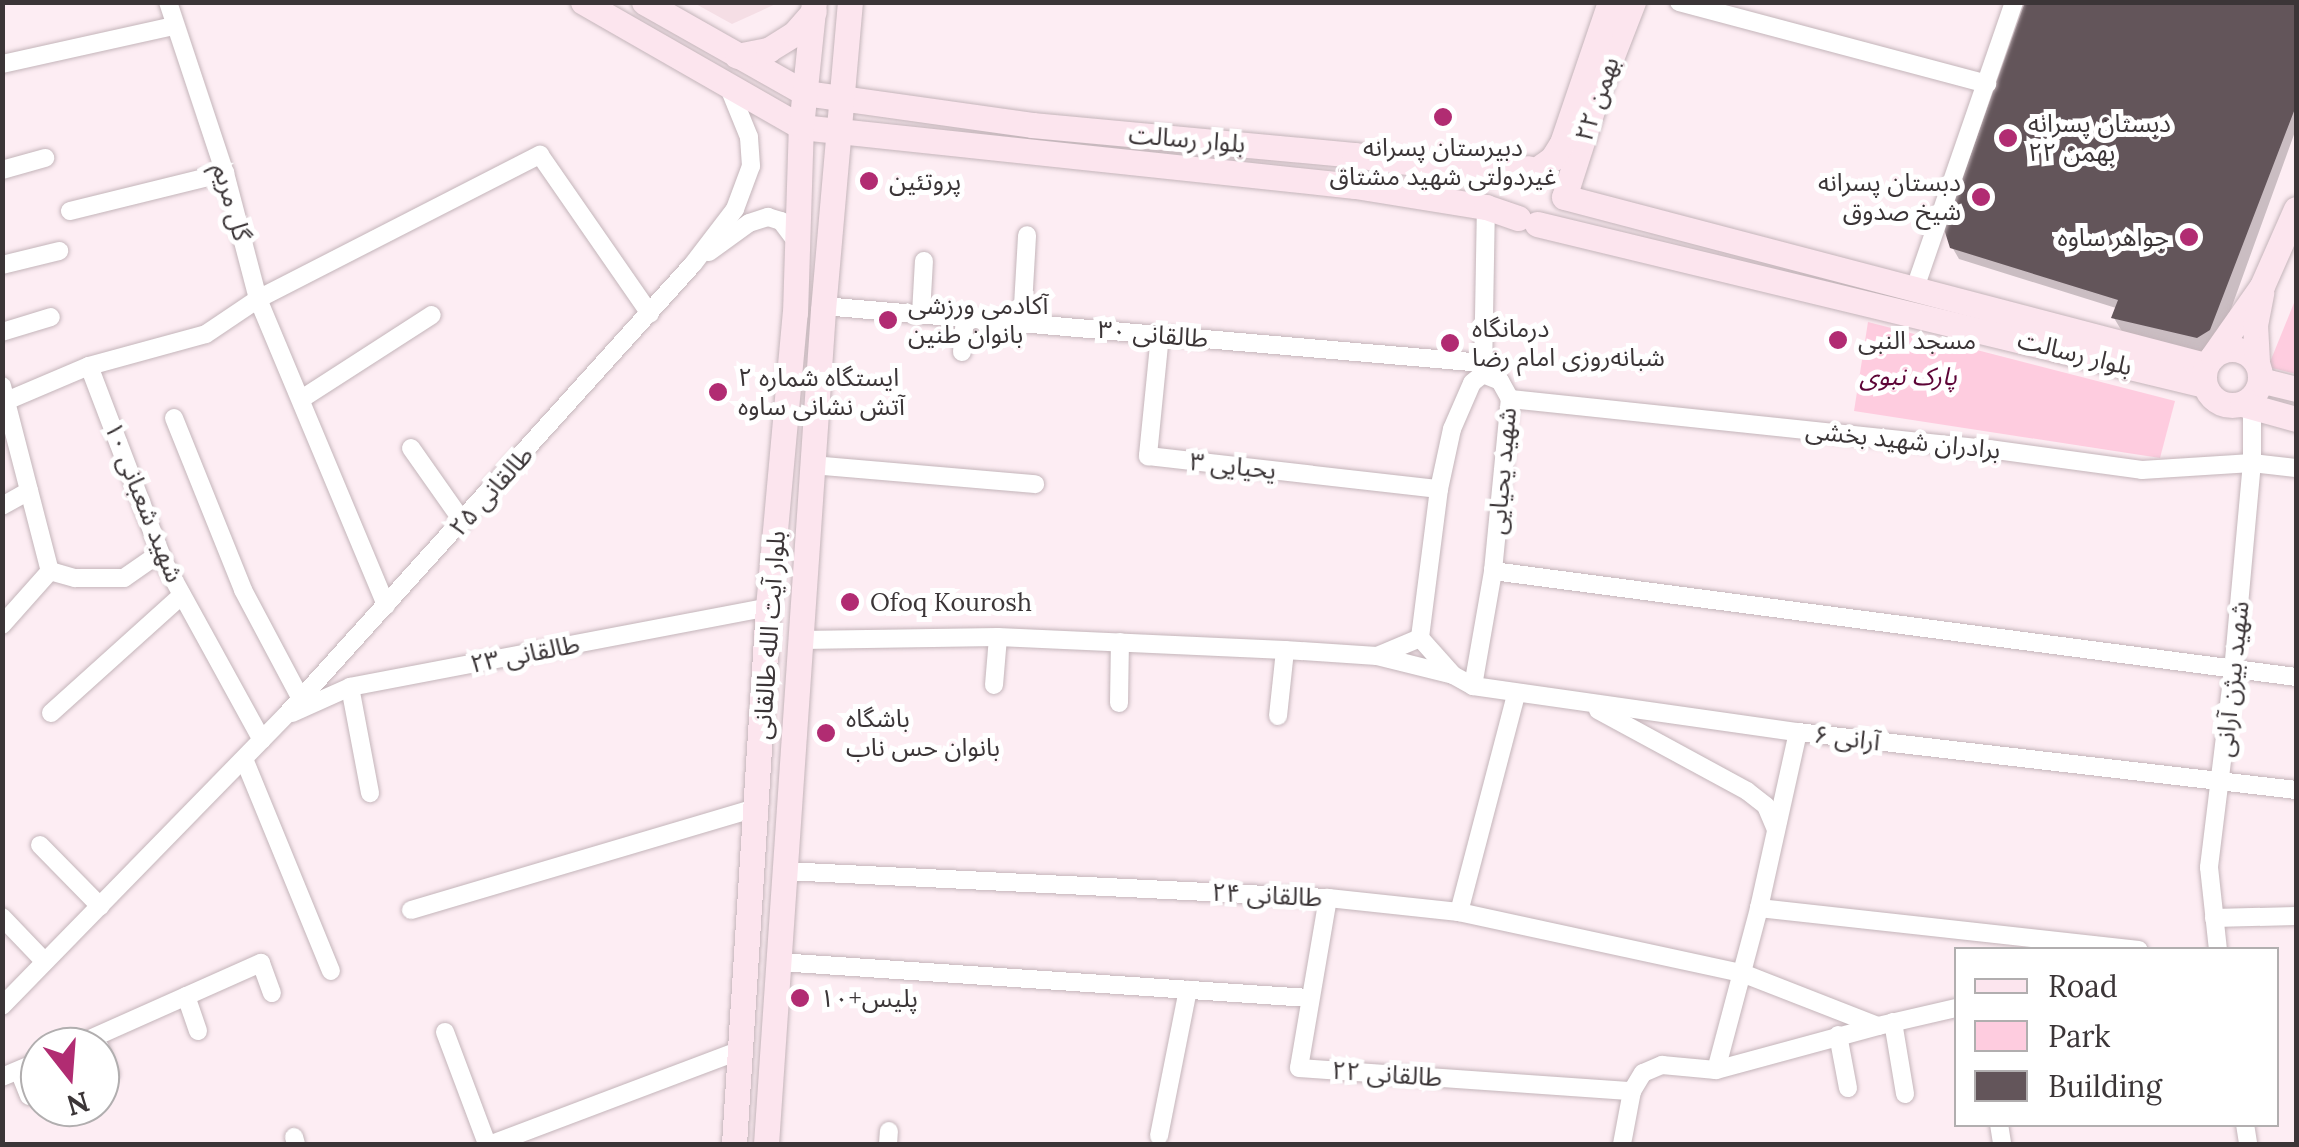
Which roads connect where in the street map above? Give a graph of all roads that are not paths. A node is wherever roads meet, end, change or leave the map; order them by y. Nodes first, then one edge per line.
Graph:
1 (168, 2) edge
2 (583, 2) edge
3 (644, 2) edge
4 (850, 2) edge
5 (1610, 2) edge
6 (1633, 2) edge
7 (1679, 2) edge
8 (2014, 2) edge
9 (814, 7) edge
10 (174, 26) junction
11 (737, 56) junction
12 (2, 64) edge
13 (726, 83) junction
14 (1987, 84) junction
15 (805, 93) junction
16 (845, 98) junction
17 (801, 126) junction
18 (841, 132) junction
19 (45, 158) dead end
20 (1534, 168) junction
21 (2, 170) edge
22 (225, 173) junction
23 (1564, 197) junction
24 (1486, 206) junction
25 (2296, 209) edge
26 (70, 211) dead end
27 (1527, 221) junction
28 (1027, 235) dead end
29 (794, 238) junction
30 (59, 252) dead end
31 (924, 261) dead end
32 (693, 264) junction
33 (2, 266) edge
34 (2262, 286) junction
35 (1915, 288) junction
36 (258, 299) junction
37 (823, 306) junction
38 (650, 314) junction
39 (922, 314) junction
40 (432, 315) dead end
41 (51, 317) dead end
42 (965, 318) junction
43 (1022, 323) junction
44 (2, 332) edge
45 (1160, 335) junction
46 (962, 352) dead end
47 (90, 366) junction
48 (2203, 367) junction
49 (1483, 368) junction
50 (2271, 378) edge
51 (790, 385) junction
52 (818, 387) junction
53 (3, 393) edge
54 (303, 398) junction
55 (1510, 399) junction
56 (2247, 406) junction
57 (174, 418) dead end
58 (2296, 419) edge
59 (412, 448) dead end
60 (2252, 463) junction
61 (812, 465) junction
62 (2296, 468) edge
63 (1035, 484) dead end
64 (1439, 489) junction
65 (29, 491) junction
66 (2, 506) edge
67 (462, 522) junction
68 (160, 553) junction
69 (50, 571) junction
70 (1493, 572) junction
71 (182, 595) junction
72 (386, 605) junction
73 (768, 607) junction
74 (2, 625) edge
75 (998, 637) junction
76 (1420, 638) junction
77 (802, 640) junction
78 (1120, 642) junction
79 (1285, 650) junction
80 (1377, 656) junction
81 (2233, 670) junction
82 (1453, 674) junction
83 (2296, 677) edge
84 (994, 685) dead end
85 (1473, 686) junction
86 (350, 687) junction
87 (1516, 694) junction
88 (301, 700) junction
89 (1119, 702) dead end
90 (1588, 704) junction
91 (51, 714) dead end
92 (286, 715) junction
93 (1278, 716) dead end
94 (1798, 732) junction
95 (262, 740) junction
96 (244, 759) junction
97 (2222, 782) junction
98 (2296, 790) edge
99 (370, 792) dead end
100 (759, 807) junction
101 (1776, 830) junction
102 (40, 845) dead end
103 (786, 871) junction
104 (1328, 898) junction
105 (100, 906) junction
106 (1759, 908) junction
107 (410, 910) dead end
108 (1459, 912) junction
109 (2, 916) edge
110 (2296, 916) edge
111 (2214, 918) junction
112 (2112, 947) edge
113 (2218, 947) edge
114 (46, 962) junction
115 (780, 962) junction
116 (330, 971) dead end
117 (1742, 974) junction
118 (1188, 990) junction
119 (272, 993) dead end
120 (186, 996) junction
121 (1309, 998) junction
122 (2, 1006) edge
123 (1954, 1008) edge
124 (1885, 1024) junction
125 (198, 1031) dead end
126 (120, 1032) edge
127 (445, 1032) dead end
128 (1838, 1036) junction
129 (741, 1050) junction
130 (773, 1050) junction
131 (1716, 1070) junction
132 (1848, 1088) dead end
133 (1632, 1091) junction
134 (1905, 1094) dead end
135 (1159, 1136) dead end
136 (490, 1144) edge
137 (734, 1144) edge
138 (766, 1144) edge
139 (1622, 1144) edge

1 - 10 street, گل مریم
2 - 13 main road
3 - 11 main road
4 - 16 main road, بلوار آیت الله طالقانی
5 - 20 main road, ۲۲ بهمن
6 - 23 main road, ۲۲ بهمن
7 - 14 street
8 - 14 street
9 - 11 main road
9 - 15 main road, بلوار آیت الله طالقانی
10 - 12 street
10 - 22 street, گل مریم
11 - 15 main road
13 - 17 main road
13 - 32 street
14 - 35 street
15 - 16 main road, بلوار رسالت
15 - 17 main road, بلوار آیت الله طالقانی
16 - 18 main road, بلوار آیت الله طالقانی
16 - 20 main road, بلوار رسالت
17 - 18 main road, بلوار رسالت
17 - 29 main road, بلوار آیت الله طالقانی
18 - 24 main road, بلوار رسالت
18 - 37 main road, بلوار آیت الله طالقانی
19 - 21 street
20 - 23 main road
20 - 27 main road
22 - 26 street
22 - 36 street, گل مریم
23 - 27 main road
23 - 35 main road, بلوار رسالت
24 - 27 main road, بلوار رسالت
24 - 49 street
25 - 34 main road
27 - 48 main road, بلوار رسالت
28 - 43 street
29 - 32 street
29 - 51 main road, بلوار آیت الله طالقانی
30 - 33 street
31 - 39 street
32 - 38 street, طالقانی ۲۵
34 - 48 main road
34 - 50 main road
35 - 48 main road, بلوار رسالت
36 - 38 street
36 - 47 street
36 - 54 street, گل مریم
37 - 39 street, طالقانی ۳۰
37 - 52 main road, بلوار آیت الله طالقانی
38 - 67 street, طالقانی ۲۵
39 - 42 street, طالقانی ۳۰
40 - 54 street
41 - 44 street
42 - 43 street, طالقانی ۳۰
42 - 46 street
43 - 45 street, طالقانی ۳۰
45 - 49 street, طالقانی ۳۰
45 - 64 street, یحیایی ۳
47 - 53 street
47 - 68 street, شهید شعبانی ۱۰
48 - 50 main road
48 - 56 main road
49 - 55 street, شهید یحیایی
49 - 64 street
50 - 56 main road
51 - 52 main road
51 - 73 main road, بلوار آیت الله طالقانی
52 - 61 main road, بلوار آیت الله طالقانی
53 - 65 street
54 - 72 street, گل مریم
55 - 60 street, برادران شهید بخشی
55 - 70 street, شهید یحیایی
56 - 58 main road
56 - 60 street, شهید بیژن آرانی
57 - 88 street
59 - 67 street
60 - 62 street, برادران شهید بخشی
60 - 81 street, شهید بیژن آرانی
61 - 63 street
61 - 77 main road, بلوار آیت الله طالقانی
64 - 76 street
65 - 66 street
65 - 69 street
67 - 72 street, طالقانی ۲۵
68 - 69 street
68 - 71 street, شهید شعبانی ۱۰
69 - 74 street
70 - 81 street
70 - 85 street, شهید یحیایی
71 - 91 street
71 - 95 street, شهید شعبانی ۱۰
72 - 88 street, طالقانی ۲۵
73 - 86 street, طالقانی ۲۳
73 - 100 main road, بلوار آیت الله طالقانی
75 - 77 street
75 - 78 street
75 - 84 street
76 - 80 street
76 - 82 street
77 - 103 main road, بلوار آیت الله طالقانی
78 - 79 street
78 - 89 street
79 - 80 street
79 - 93 street
80 - 82 street
81 - 83 street
81 - 97 street, شهید بیژن آرانی
82 - 85 street
85 - 87 street, آرانی ۶
86 - 92 street, طالقانی ۲۳
86 - 99 street
87 - 90 street, آرانی ۶
87 - 108 street
88 - 92 street, طالقانی ۲۵
90 - 94 street, آرانی ۶
90 - 101 street
92 - 95 street, طالقانی ۲۵
94 - 97 street, آرانی ۶
94 - 101 street
95 - 96 street, طالقانی ۲۵
96 - 105 street, طالقانی ۲۵
96 - 116 street
97 - 98 street, آرانی ۶
97 - 111 street, شهید بیژن آرانی
100 - 107 street
100 - 129 main road, بلوار آیت الله طالقانی
101 - 106 street
102 - 105 street
103 - 104 street, طالقانی ۲۴
103 - 115 main road, بلوار آیت الله طالقانی
104 - 108 street, طالقانی ۲۴
104 - 121 street
105 - 114 street, طالقانی ۲۵
106 - 112 street
106 - 117 street
108 - 117 street, طالقانی ۲۴
109 - 114 street
110 - 111 street
111 - 113 street, شهید بیژن آرانی
114 - 122 street, طالقانی ۲۵
115 - 118 street
115 - 130 main road, بلوار آیت الله طالقانی
117 - 124 street, طالقانی ۲۴
117 - 131 street
118 - 121 street
118 - 135 street
119 - 120 street
120 - 125 street
120 - 126 street
121 - 133 street, طالقانی ۲۲
123 - 124 street
124 - 128 street
124 - 134 street
127 - 136 street
128 - 131 street
128 - 132 street
129 - 130 main road
129 - 136 street
129 - 137 main road, بلوار آیت الله طالقانی
130 - 138 main road, بلوار آیت الله طالقانی
131 - 133 street
133 - 139 street

